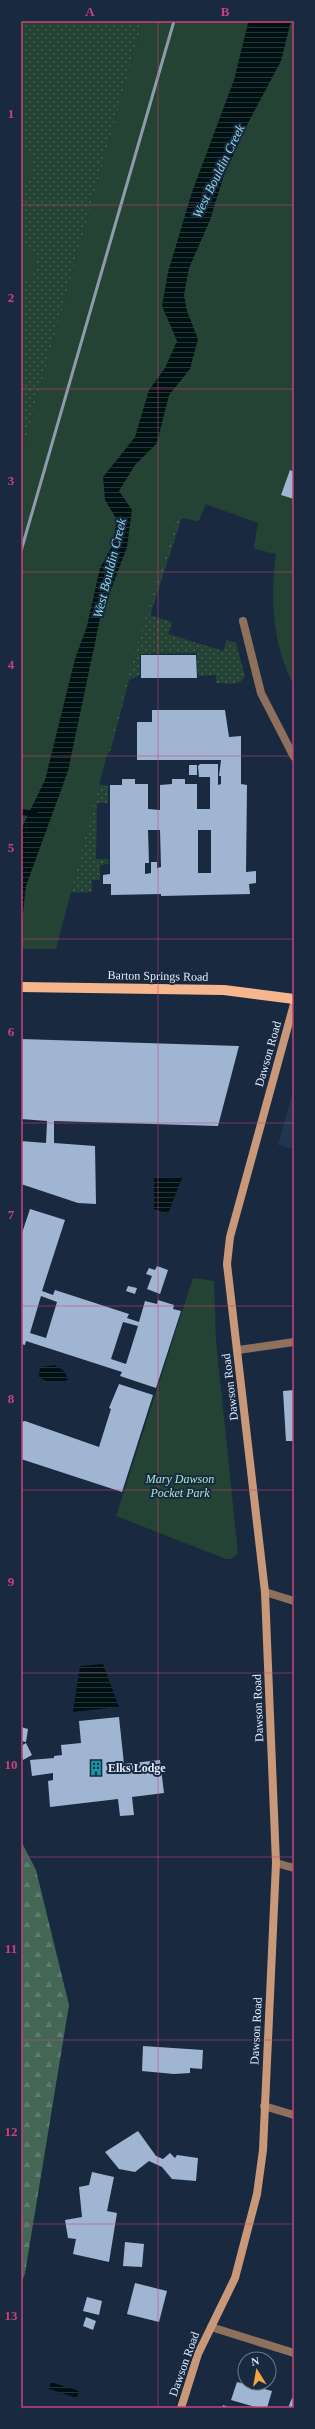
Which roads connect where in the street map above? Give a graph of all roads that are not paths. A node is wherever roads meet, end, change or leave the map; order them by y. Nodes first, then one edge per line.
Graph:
1 (243, 621) dead end
2 (294, 757) edge
3 (21, 987) edge
4 (294, 999) edge
5 (294, 1004) edge
6 (294, 1342) edge
7 (238, 1350) junction
8 (266, 1592) junction
9 (294, 1602) edge
10 (276, 1863) junction
11 (294, 1868) edge
12 (264, 2106) junction
13 (294, 2116) edge
14 (211, 2327) junction
15 (294, 2353) edge
16 (181, 2408) edge

1 - 2 street
3 - 4 main road, Barton Springs Road
5 - 7 street, Dawson Road
6 - 7 street
7 - 8 street, Dawson Road
8 - 9 street
8 - 10 street, Dawson Road
10 - 11 street
10 - 12 street, Dawson Road
12 - 13 street
12 - 14 street, Dawson Road
14 - 15 street
14 - 16 street, Dawson Road

